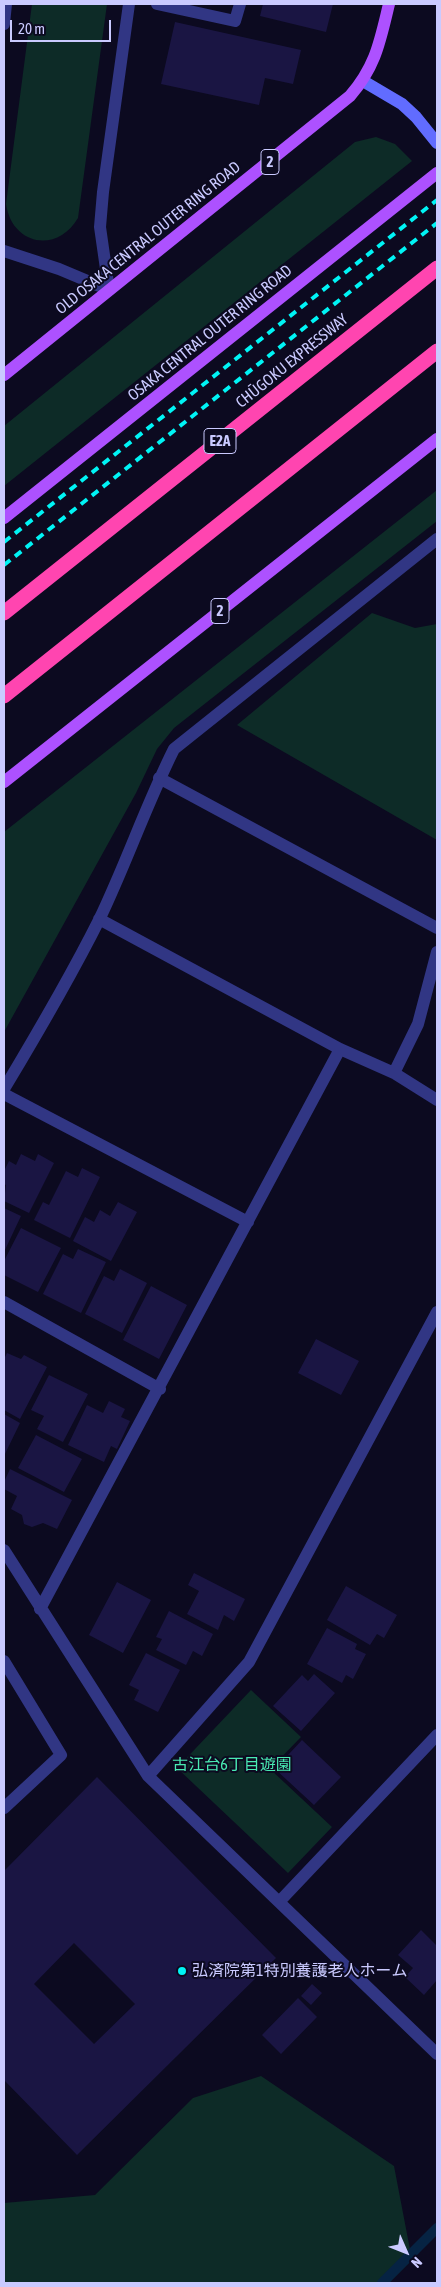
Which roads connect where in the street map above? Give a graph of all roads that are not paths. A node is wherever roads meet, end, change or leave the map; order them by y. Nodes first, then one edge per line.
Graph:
1 (6, 4) edge
2 (129, 4) edge
3 (157, 4) edge
4 (240, 4) edge
5 (389, 4) edge
6 (4, 24) edge
7 (363, 81) junction
8 (437, 143) edge
9 (437, 173) edge
10 (4, 251) edge
11 (437, 268) edge
12 (109, 290) junction
13 (437, 352) edge
14 (4, 375) edge
15 (437, 439) edge
16 (4, 518) edge
17 (437, 540) edge
18 (4, 613) edge
19 (4, 696) edge
20 (160, 778) junction
21 (4, 782) edge
22 (99, 919) junction
23 (437, 928) edge
24 (437, 952) edge
25 (340, 1050) junction
26 (394, 1073) junction
27 (4, 1089) edge
28 (4, 1094) edge
29 (437, 1100) edge
30 (248, 1222) junction
31 (4, 1302) edge
32 (437, 1312) edge
33 (160, 1389) junction
34 (4, 1550) edge
35 (40, 1609) junction
36 (4, 1661) edge
37 (437, 1735) edge
38 (148, 1776) junction
39 (4, 1808) edge
40 (279, 1902) junction
41 (437, 2054) edge

1 - 6 street
2 - 12 street
3 - 4 street
5 - 7 main road, OLD OSAKA CENTRAL OUTER RING ROAD / 2
7 - 8 street
7 - 12 main road, OLD OSAKA CENTRAL OUTER RING ROAD / 2
9 - 16 main road, OSAKA CENTRAL OUTER RING ROAD
10 - 12 street
11 - 18 highway, CHŪGOKU EXPRESSWAY / E2A
12 - 14 main road, OLD OSAKA CENTRAL OUTER RING ROAD / 2
13 - 19 highway
15 - 21 main road, 2
17 - 20 street
20 - 22 street
20 - 23 street
22 - 25 street
22 - 27 street
24 - 26 street
25 - 26 street
25 - 30 street
26 - 29 street
28 - 30 street
30 - 33 street
31 - 33 street
32 - 38 street
33 - 35 street
34 - 35 street
35 - 38 street
36 - 39 street
37 - 40 street
38 - 40 street
40 - 41 street

